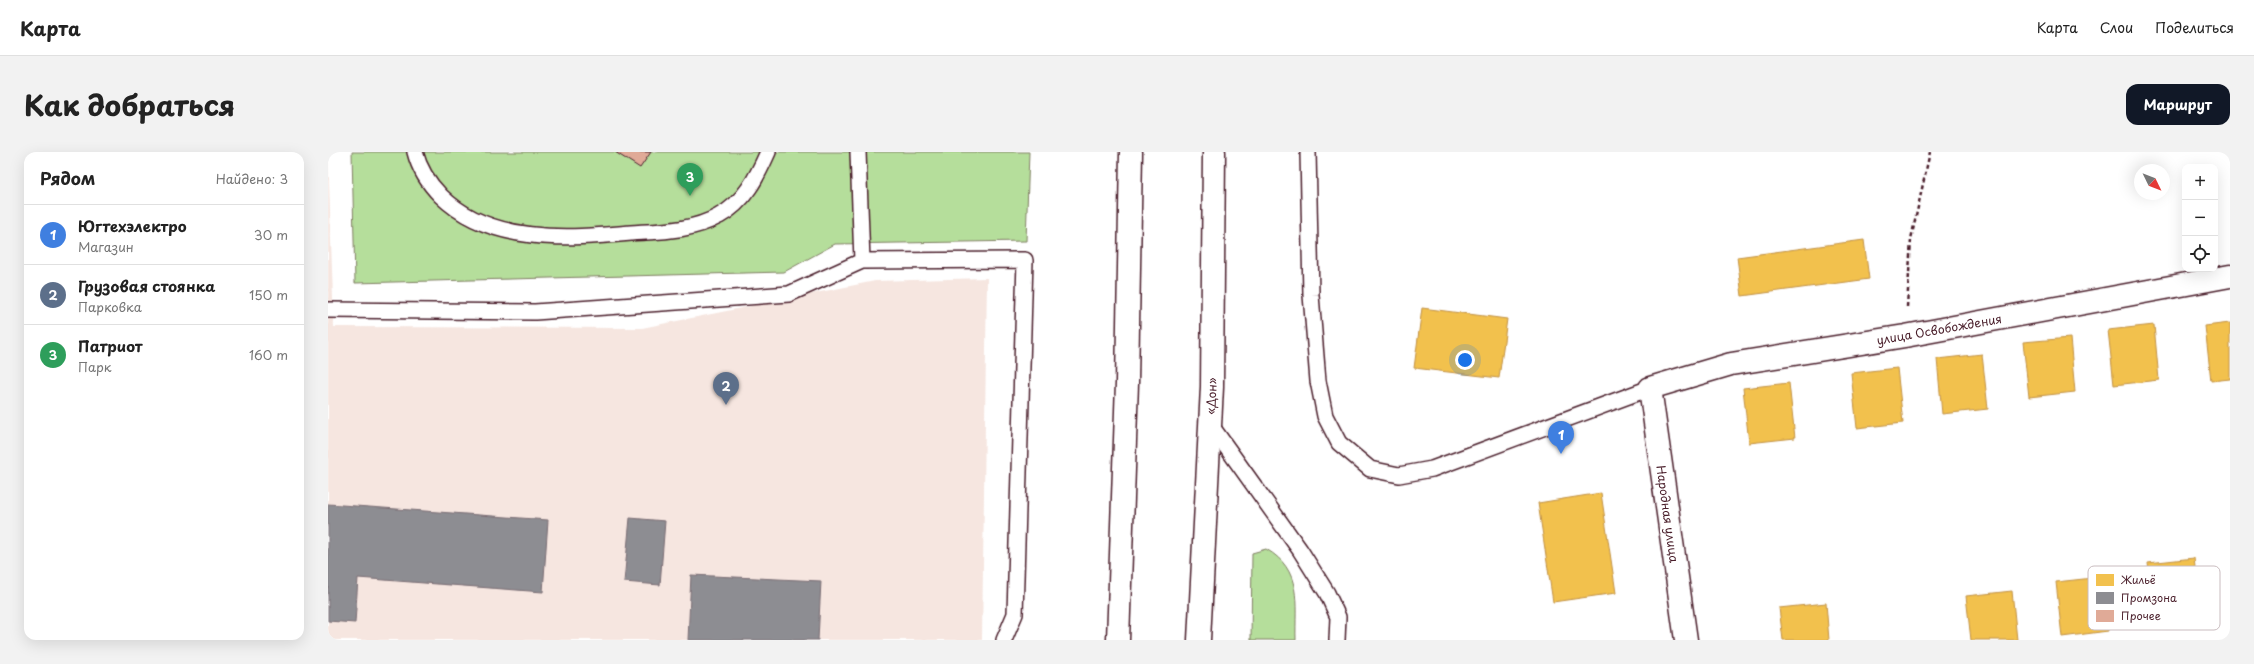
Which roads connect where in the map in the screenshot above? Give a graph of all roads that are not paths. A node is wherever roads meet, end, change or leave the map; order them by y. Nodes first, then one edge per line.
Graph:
1 (415, 152) edge
2 (768, 152) edge
3 (858, 152) edge
4 (1131, 152) edge
5 (1214, 152) edge
6 (1308, 152) edge
7 (862, 261) junction
8 (2230, 276) edge
9 (328, 310) edge
10 (1650, 388) junction
11 (1210, 424) junction
12 (1004, 640) edge
13 (1118, 640) edge
14 (1199, 640) edge
15 (1337, 640) edge
16 (1686, 640) edge

1 - 2 lane
3 - 7 lane
4 - 13 main road
5 - 11 main road, «Дон»
6 - 10 lane
7 - 9 lane
7 - 12 lane
8 - 10 main road, улица Освобождения
10 - 16 main road, Народная улица
11 - 14 main road, «Дон»
11 - 15 lane

